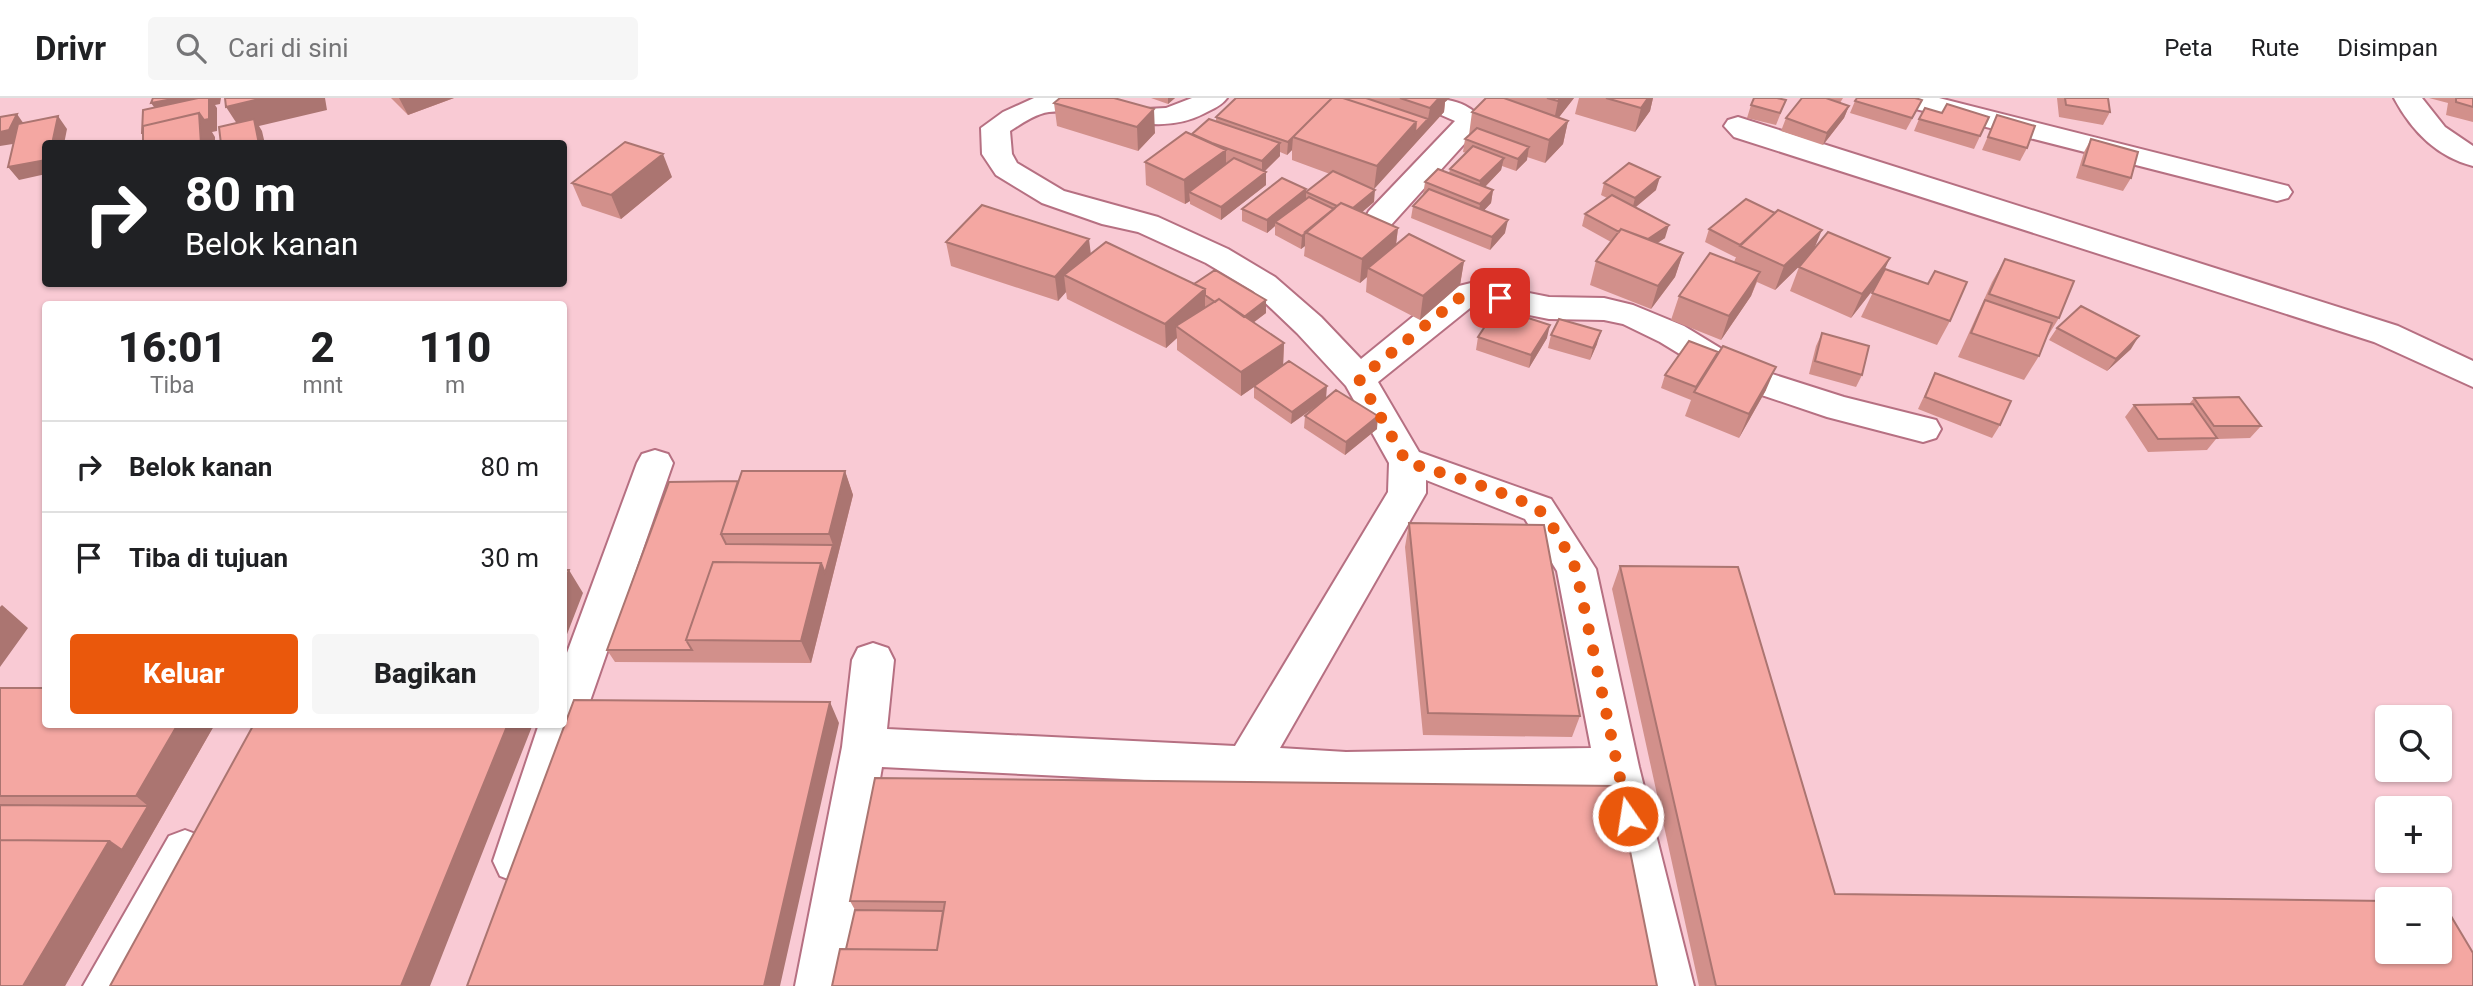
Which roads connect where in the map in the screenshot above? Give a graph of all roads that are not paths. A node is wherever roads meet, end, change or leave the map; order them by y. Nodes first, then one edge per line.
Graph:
1 (1213, 98) edge
2 (1426, 98) edge
3 (1906, 98) edge
4 (2031, 98) edge
5 (2408, 98) edge
6 (1738, 126) dead end
7 (2022, 128) junction
8 (2473, 157) edge
9 (2277, 192) dead end
10 (1380, 218) edge
11 (2473, 375) edge
12 (1359, 379) junction
13 (1923, 429) dead end
14 (655, 463) dead end
15 (1407, 463) junction
16 (873, 660) dead end
17 (567, 700) edge
18 (558, 728) edge
19 (864, 747) junction
20 (1247, 765) junction
21 (1617, 767) junction
22 (204, 820) edge
23 (505, 894) edge
24 (108, 986) edge
25 (820, 986) edge
26 (1669, 986) edge

1 - 12 street
2 - 10 street
3 - 7 street
4 - 7 street
5 - 8 street
6 - 11 street
7 - 9 street
12 - 13 street
12 - 15 street
14 - 17 street
15 - 20 street
15 - 21 street
16 - 19 street
18 - 23 street
19 - 20 street
19 - 25 street
20 - 21 street
21 - 26 street
22 - 24 street

